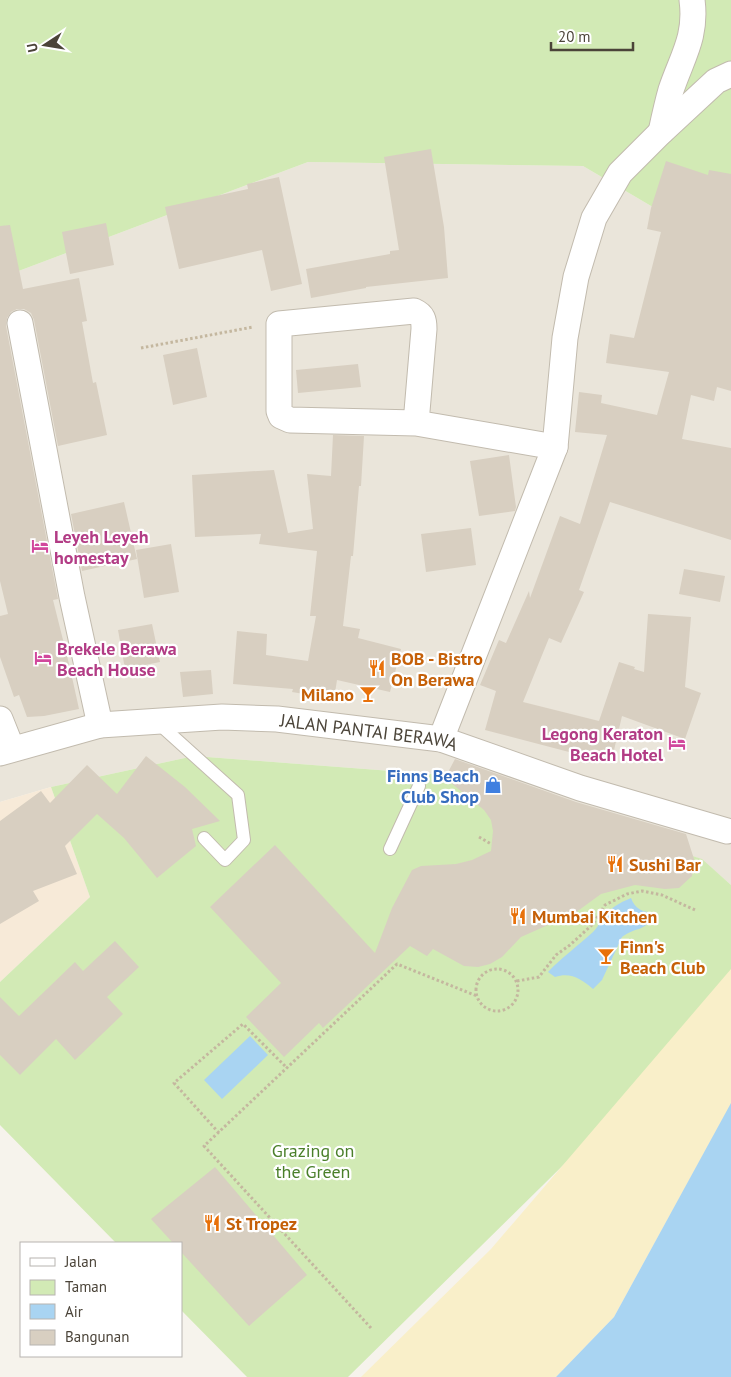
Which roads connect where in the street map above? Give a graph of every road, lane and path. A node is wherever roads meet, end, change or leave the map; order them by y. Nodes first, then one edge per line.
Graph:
1 (692, 0) edge
2 (731, 74) edge
3 (661, 132) junction
4 (20, 323) dead end
5 (279, 324) junction
6 (141, 348) dead end
7 (416, 423) junction
8 (555, 447) junction
9 (0, 719) edge
10 (156, 722) junction
11 (100, 725) junction
12 (441, 738) junction
13 (6, 751) edge
14 (419, 786) dead end
15 (727, 831) dead end
16 (479, 837) dead end
17 (204, 838) dead end
18 (492, 844) dead end
19 (390, 850) dead end
20 (695, 910) dead end
21 (575, 913) dead end
22 (593, 924) junction
23 (517, 982) junction
24 (477, 996) junction
25 (287, 1068) junction
26 (219, 1133) junction
27 (371, 1328) dead end

1 - 3 street
2 - 3 street
3 - 8 street
4 - 11 street
5 - 6 path
5 - 7 street
5 - 7 street
7 - 8 street
8 - 12 street
9 - 13 street
10 - 11 street, JALAN PANTAI BERAWA
10 - 12 street, JALAN PANTAI BERAWA
10 - 17 lane
11 - 13 street, JALAN PANTAI BERAWA
12 - 15 street, JALAN PANTAI BERAWA
14 - 19 lane
16 - 18 path
20 - 22 path
21 - 22 path
22 - 23 path
23 - 24 path
23 - 24 path
24 - 25 path
25 - 26 path
25 - 26 path
26 - 27 path

